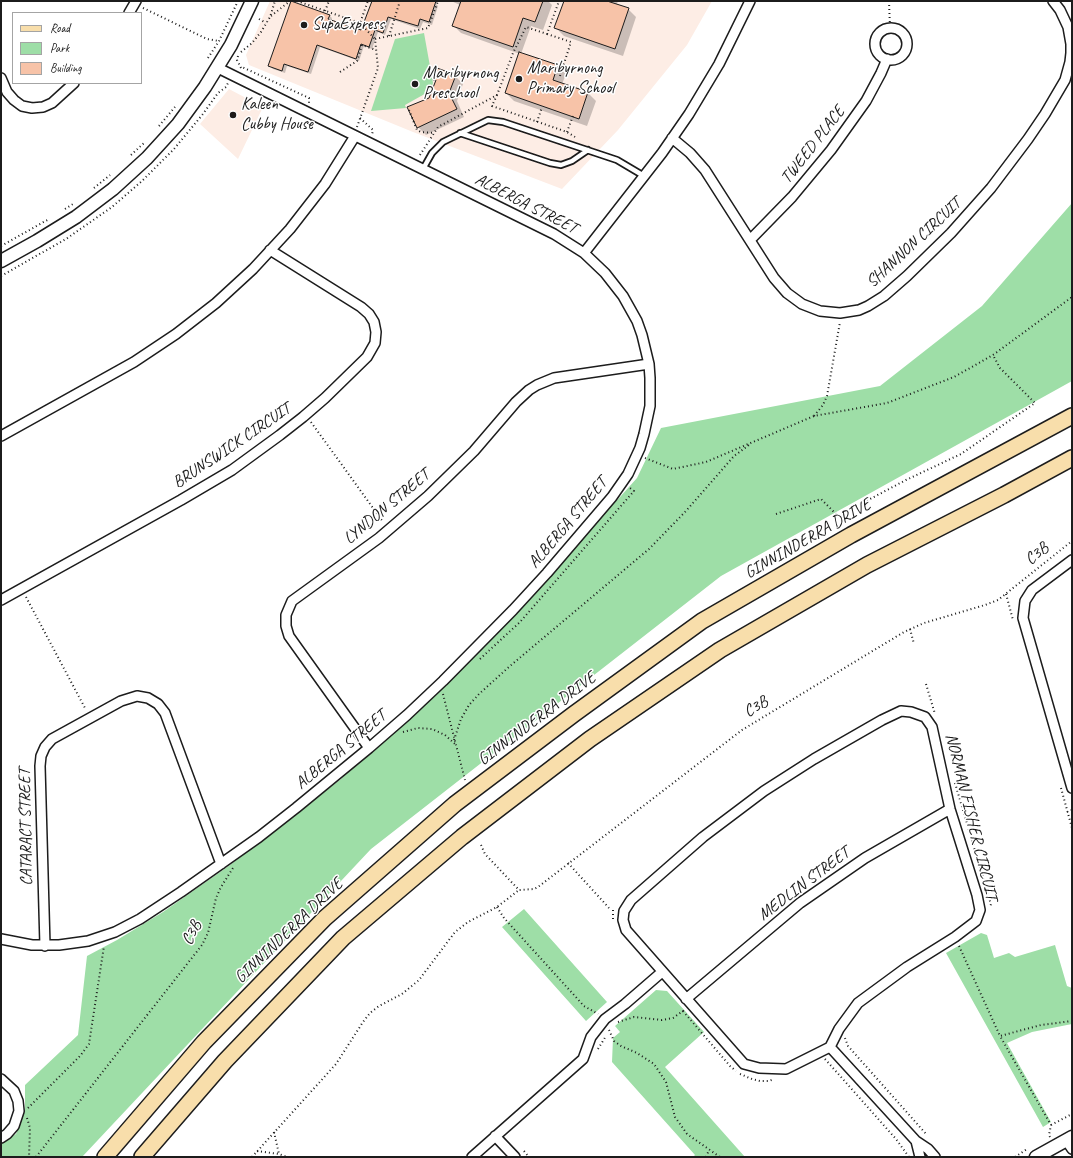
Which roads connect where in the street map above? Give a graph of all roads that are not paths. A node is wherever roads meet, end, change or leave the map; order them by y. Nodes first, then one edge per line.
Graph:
1 (252, 1) edge
2 (750, 1) edge
3 (1053, 1) edge
4 (135, 2) edge
5 (130, 12) edge
6 (887, 59) junction
7 (218, 68) junction
8 (1, 78) edge
9 (73, 84) edge
10 (358, 133) junction
11 (460, 133) junction
12 (672, 138) junction
13 (588, 150) junction
14 (423, 169) junction
15 (644, 176) junction
16 (750, 240) junction
17 (270, 250) junction
18 (584, 253) junction
19 (1, 261) edge
20 (649, 364) junction
21 (1072, 416) edge
22 (1, 436) edge
23 (1072, 458) edge
24 (1072, 560) edge
25 (1, 600) edge
26 (369, 748) junction
27 (1069, 767) edge
28 (1072, 788) edge
29 (950, 809) junction
30 (221, 864) junction
31 (1, 939) edge
32 (45, 946) junction
33 (662, 972) junction
34 (686, 999) junction
35 (830, 1047) junction
36 (1, 1079) edge
37 (496, 1136) junction
38 (1, 1138) edge
39 (916, 1141) junction
40 (1070, 1142) edge
41 (105, 1157) edge
42 (142, 1157) edge
43 (472, 1157) edge
44 (515, 1157) edge
45 (920, 1157) edge
46 (935, 1157) edge
47 (1036, 1157) edge

1 - 7 street
2 - 12 street
3 - 16 street, SHANNON CIRCUIT
4 - 5 street
6 - 6 street
6 - 16 street, TWEED PLACE
7 - 10 street, ALBERGA STREET
7 - 19 street
8 - 9 street
10 - 14 street, ALBERGA STREET
10 - 17 street
11 - 13 lane
11 - 13 lane
11 - 14 lane
12 - 15 street
12 - 16 street, SHANNON CIRCUIT
13 - 15 lane
14 - 18 street, ALBERGA STREET
15 - 18 street
17 - 22 street
17 - 25 street, BRUNSWICK CIRCUIT
18 - 20 street, ALBERGA STREET
20 - 26 street, ALBERGA STREET
20 - 26 street, LYNDON STREET
21 - 41 main road, GINNINDERRA DRIVE
23 - 42 main road
24 - 27 street
26 - 30 street, ALBERGA STREET
27 - 28 street
29 - 33 street, NORMAN FISHER CIRCUIT
29 - 34 street, MEDLIN STREET
29 - 35 street, NORMAN FISHER CIRCUIT
30 - 32 street, ALBERGA STREET
30 - 32 street, CATARACT STREET
31 - 32 street, ALBERGA STREET
33 - 34 street, NORMAN FISHER CIRCUIT
33 - 37 street
34 - 35 street, NORMAN FISHER CIRCUIT
35 - 39 street
36 - 38 street
37 - 43 street
37 - 44 street
39 - 45 street
39 - 46 street
40 - 47 street

